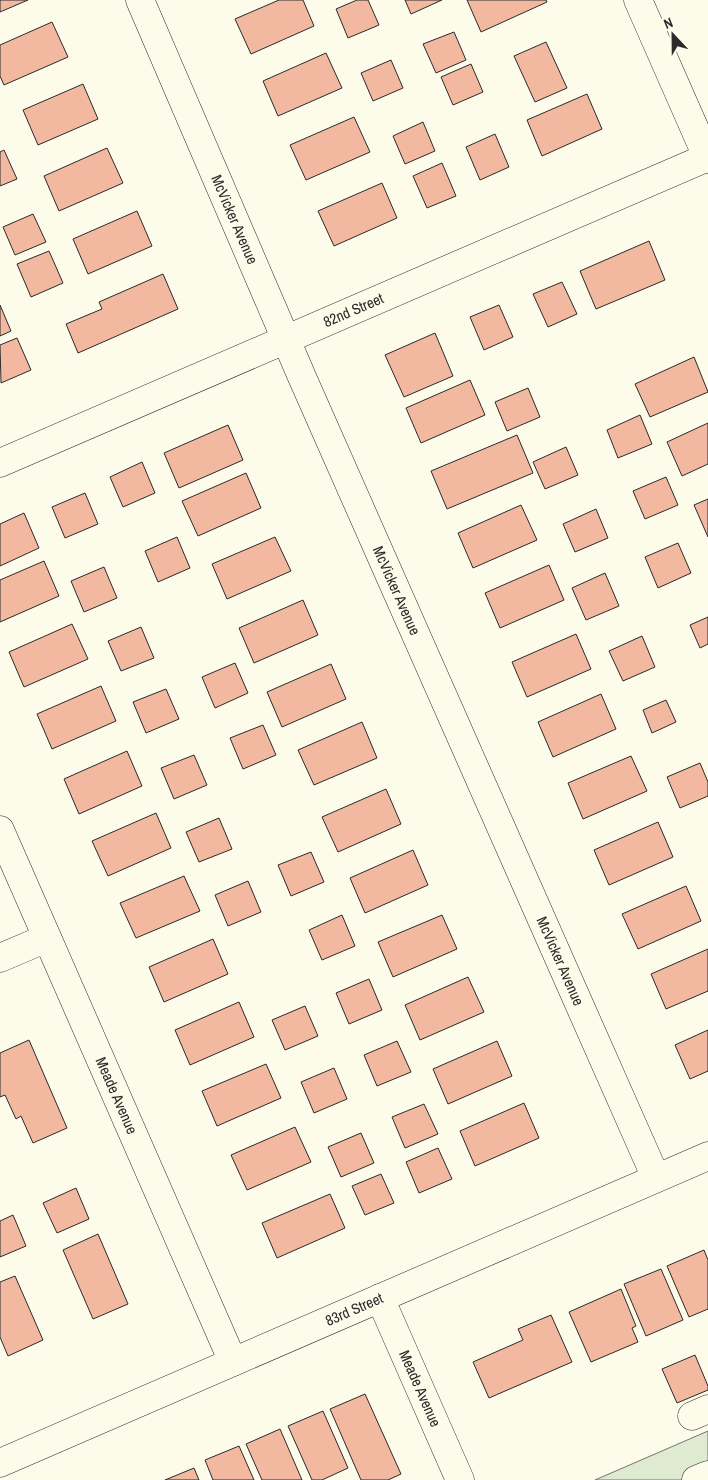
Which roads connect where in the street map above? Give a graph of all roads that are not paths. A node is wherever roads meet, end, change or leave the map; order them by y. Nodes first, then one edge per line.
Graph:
1 (140, 0) edge
2 (638, 0) edge
3 (708, 158) edge
4 (286, 339) junction
5 (0, 463) edge
6 (0, 830) edge
7 (47, 938) junction
8 (0, 958) edge
9 (708, 1156) edge
10 (656, 1178) junction
11 (380, 1298) junction
12 (233, 1362) junction
13 (0, 1463) edge
14 (708, 1475) edge
15 (460, 1480) edge
16 (696, 1480) edge

1 - 4 street, McVicker Avenue
2 - 3 street
3 - 4 street, 82nd Street
4 - 5 street, 82nd Street
4 - 10 street, McVicker Avenue
6 - 7 street, Meade Avenue
7 - 8 street
7 - 12 street, Meade Avenue
9 - 10 street, 83rd Street
10 - 11 street, 83rd Street
11 - 12 street, 83rd Street
11 - 15 street, Meade Avenue
12 - 13 street, 83rd Street
14 - 16 street

